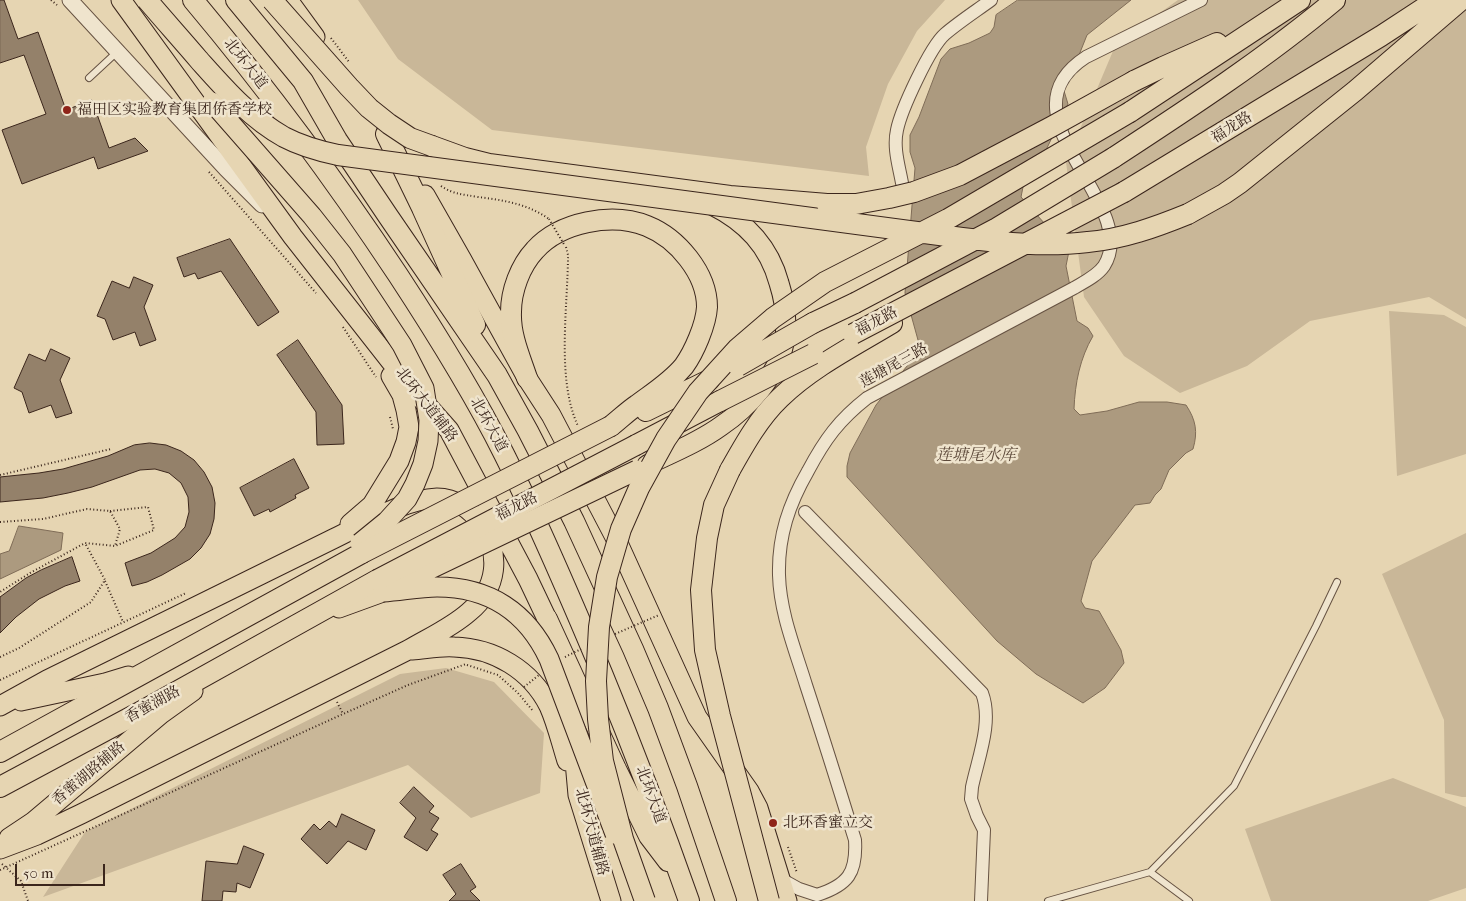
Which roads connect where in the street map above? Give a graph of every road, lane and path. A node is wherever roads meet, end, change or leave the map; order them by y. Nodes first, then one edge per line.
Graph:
1 (70, 0) edge
2 (122, 0) edge
3 (146, 0) edge
4 (193, 0) edge
5 (236, 0) edge
6 (272, 0) edge
7 (288, 0) edge
8 (991, 0) edge
9 (1201, 0) edge
10 (1300, 0) edge
11 (1335, 0) edge
12 (1436, 0) edge
13 (1461, 0) edge
14 (1271, 18) junction
15 (118, 51) junction
16 (89, 78) dead end
17 (386, 134) junction
18 (207, 169) dead end
19 (902, 184) dead end
20 (676, 189) junction
21 (480, 197) dead end
22 (293, 237) junction
23 (316, 293) dead end
24 (351, 324) junction
25 (856, 339) junction
26 (497, 375) junction
27 (527, 378) junction
28 (378, 381) dead end
29 (389, 411) dead end
30 (611, 426) junction
31 (580, 430) dead end
32 (393, 431) dead end
33 (111, 448) dead end
34 (0, 475) edge
35 (110, 511) junction
36 (804, 512) dead end
37 (0, 522) edge
38 (335, 538) junction
39 (85, 543) junction
40 (115, 546) junction
41 (361, 548) junction
42 (105, 580) junction
43 (1337, 582) dead end
44 (380, 586) junction
45 (0, 592) edge
46 (304, 619) joint
47 (547, 620) junction
48 (251, 650) junction
49 (408, 650) junction
50 (0, 657) edge
51 (156, 665) junction
52 (0, 680) edge
53 (334, 697) dead end
54 (0, 706) edge
55 (343, 714) junction
56 (535, 714) dead end
57 (0, 752) edge
58 (0, 787) edge
59 (578, 795) junction
60 (0, 844) edge
61 (787, 845) dead end
62 (0, 849) edge
63 (0, 862) edge
64 (7, 868) junction
65 (0, 870) edge
66 (1150, 872) junction
67 (789, 876) junction
68 (680, 877) junction
69 (822, 897) edge
70 (28, 901) edge
71 (611, 901) edge
72 (645, 901) edge
73 (689, 901) edge
74 (726, 901) edge
75 (769, 901) edge
76 (787, 901) edge
77 (981, 901) edge
78 (1048, 901) edge
79 (1189, 901) edge

1 - 15 street
2 - 22 main road, 北环大道辅路
2 - 41 main road, bridge
3 - 13 highway, bridge
4 - 68 highway, 北环大道
5 - 26 highway
6 - 20 highway, bridge
7 - 17 main road
8 - 19 street
9 - 69 street, 莲塘尾三路, bridge
10 - 14 highway
11 - 30 highway, 福龙路, bridge
12 - 25 highway, 福龙路, bridge
14 - 20 highway, bridge
14 - 72 highway, bridge
15 - 16 lane
15 - 22 street
17 - 26 highway
17 - 27 main road
18 - 23 path
20 - 44 main road, bridge
21 - 31 path, bridge
22 - 24 main road, 北环大道辅路
24 - 28 path
24 - 38 main road
24 - 47 main road, 北环大道辅路
25 - 44 highway, 福龙路, bridge
25 - 75 highway, bridge
26 - 74 highway
27 - 30 highway
27 - 67 main road
29 - 32 path
30 - 41 highway, 福龙路, bridge
33 - 34 path
35 - 37 path
35 - 40 path
35 - 40 path
36 - 77 street
38 - 49 main road
38 - 54 main road
39 - 40 path
39 - 42 path
39 - 45 path
41 - 51 highway, 福龙路
42 - 50 path
42 - 52 path
43 - 66 lane
44 - 46 highway, 福龙路
44 - 72 main road, bridge
46 - 48 highway, 香蜜湖路
47 - 59 main road, 北环大道辅路
47 - 68 highway
48 - 58 highway, 香蜜湖路
48 - 60 main road, 香蜜湖路辅路
49 - 59 main road
49 - 62 main road
51 - 54 main road
51 - 57 highway
53 - 55 path
55 - 56 path
55 - 64 path
59 - 71 main road, 北环大道辅路
61 - 67 path
63 - 64 path
64 - 65 path
64 - 70 path
66 - 78 lane
66 - 79 lane
67 - 69 street
67 - 76 main road
68 - 73 highway, 北环大道

